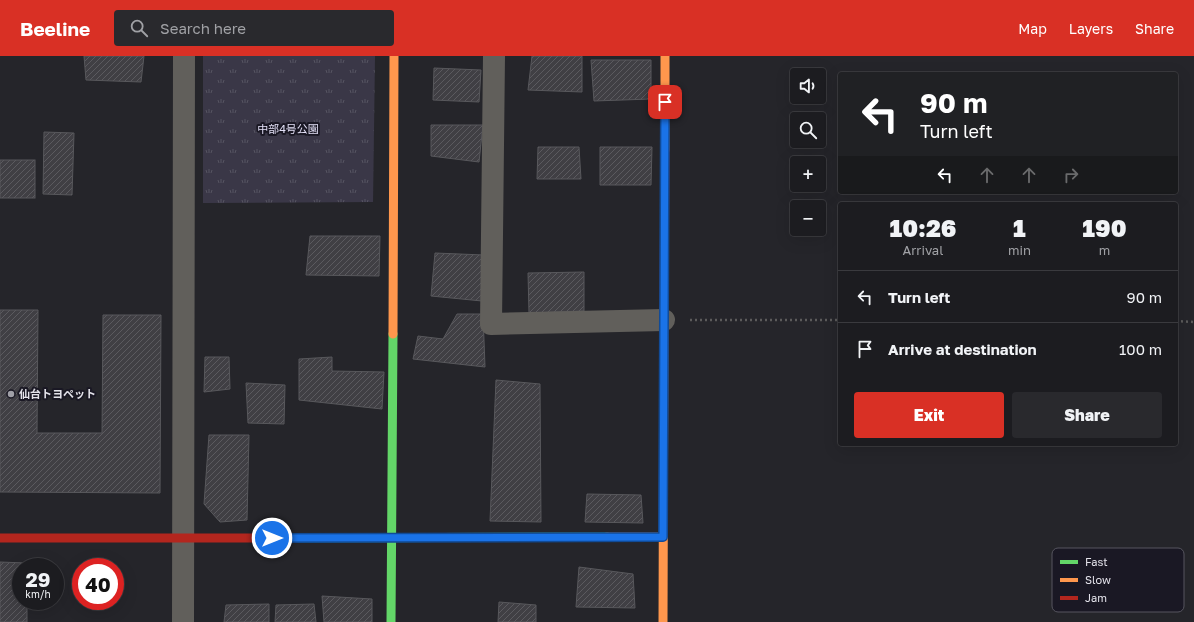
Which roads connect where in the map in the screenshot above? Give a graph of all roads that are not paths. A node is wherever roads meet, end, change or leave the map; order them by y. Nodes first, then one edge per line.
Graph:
1 (184, 56) edge
2 (394, 56) edge
3 (494, 56) edge
4 (665, 56) edge
5 (664, 320) junction
6 (663, 537) junction
7 (0, 538) edge
8 (183, 538) junction
9 (391, 538) junction
10 (183, 622) edge
11 (391, 622) edge
12 (663, 622) edge

1 - 8 street
2 - 9 street
3 - 5 street
4 - 5 street
5 - 6 street
6 - 9 street
6 - 12 street
7 - 8 street
8 - 9 street
8 - 10 street
9 - 11 street

